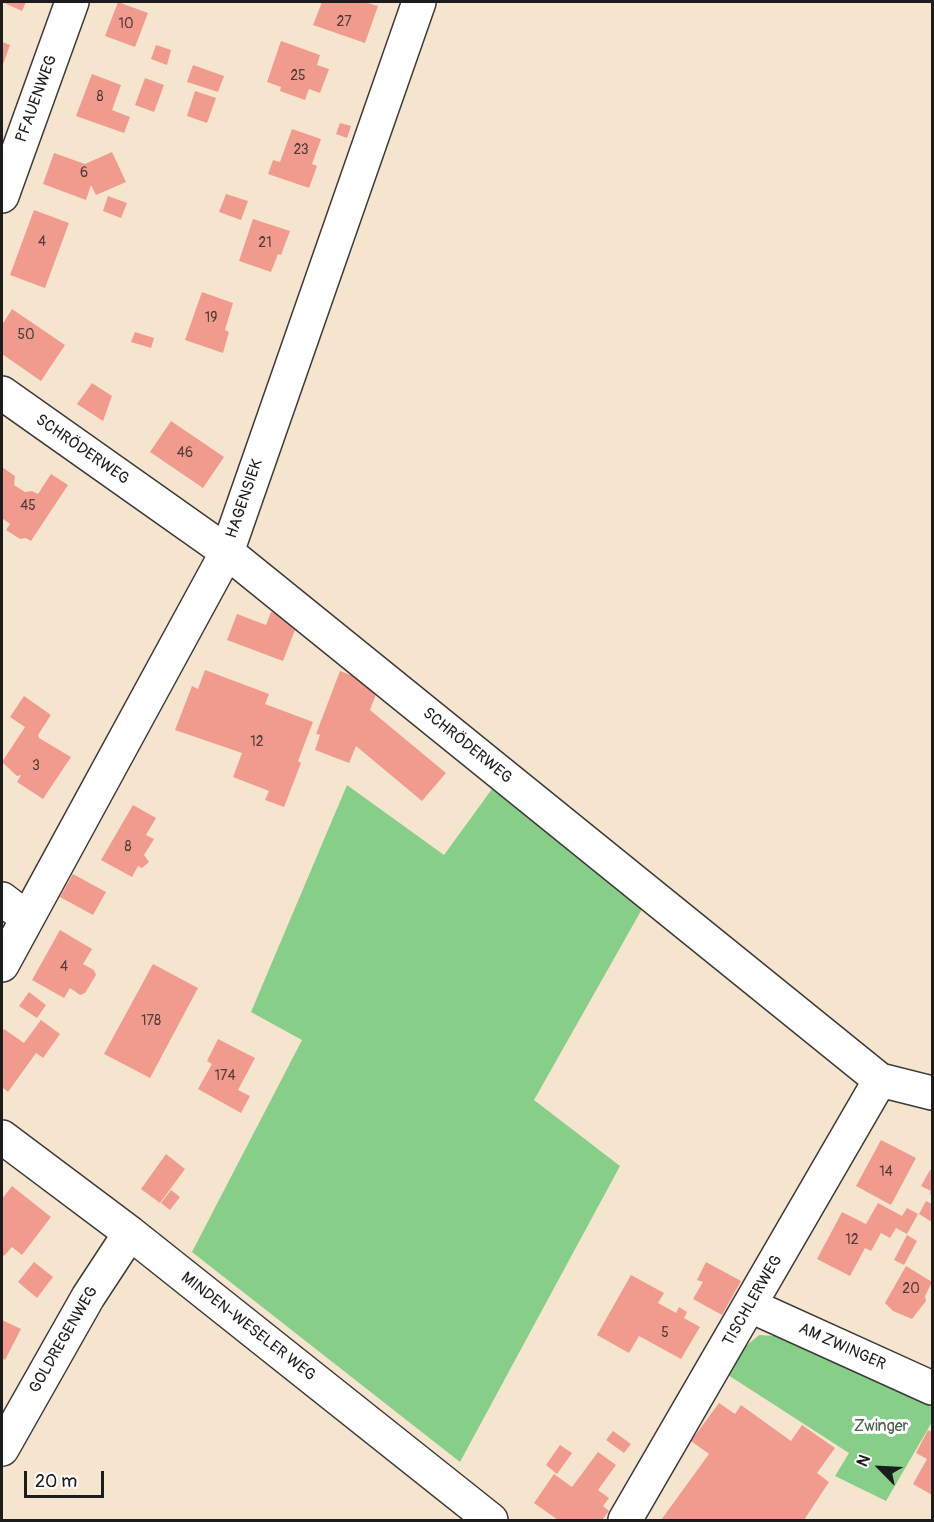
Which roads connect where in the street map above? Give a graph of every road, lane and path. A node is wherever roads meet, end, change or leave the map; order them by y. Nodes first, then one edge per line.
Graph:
1 (72, 2) edge
2 (419, 2) edge
3 (2, 196) edge
4 (2, 393) edge
5 (227, 552) junction
6 (14, 909) edge
7 (2, 965) edge
8 (880, 1080) junction
9 (933, 1094) edge
10 (2, 1137) edge
11 (130, 1233) junction
12 (751, 1306) junction
13 (933, 1388) edge
14 (2, 1449) edge
15 (491, 1521) edge
16 (625, 1521) edge

1 - 3 street, PFAUENWEG
2 - 5 street, HAGENSIEK
4 - 5 street, SCHRÖDERWEG
5 - 6 street, HAGENSIEK
5 - 8 street, SCHRÖDERWEG
6 - 7 street, HAGENSIEK
8 - 9 street, SCHRÖDERWEG
8 - 12 street, TISCHLERWEG
10 - 11 street, MINDEN-WESELER WEG
11 - 14 street, GOLDREGENWEG
11 - 15 street, MINDEN-WESELER WEG
12 - 13 street, AM ZWINGER
12 - 16 street, TISCHLERWEG

